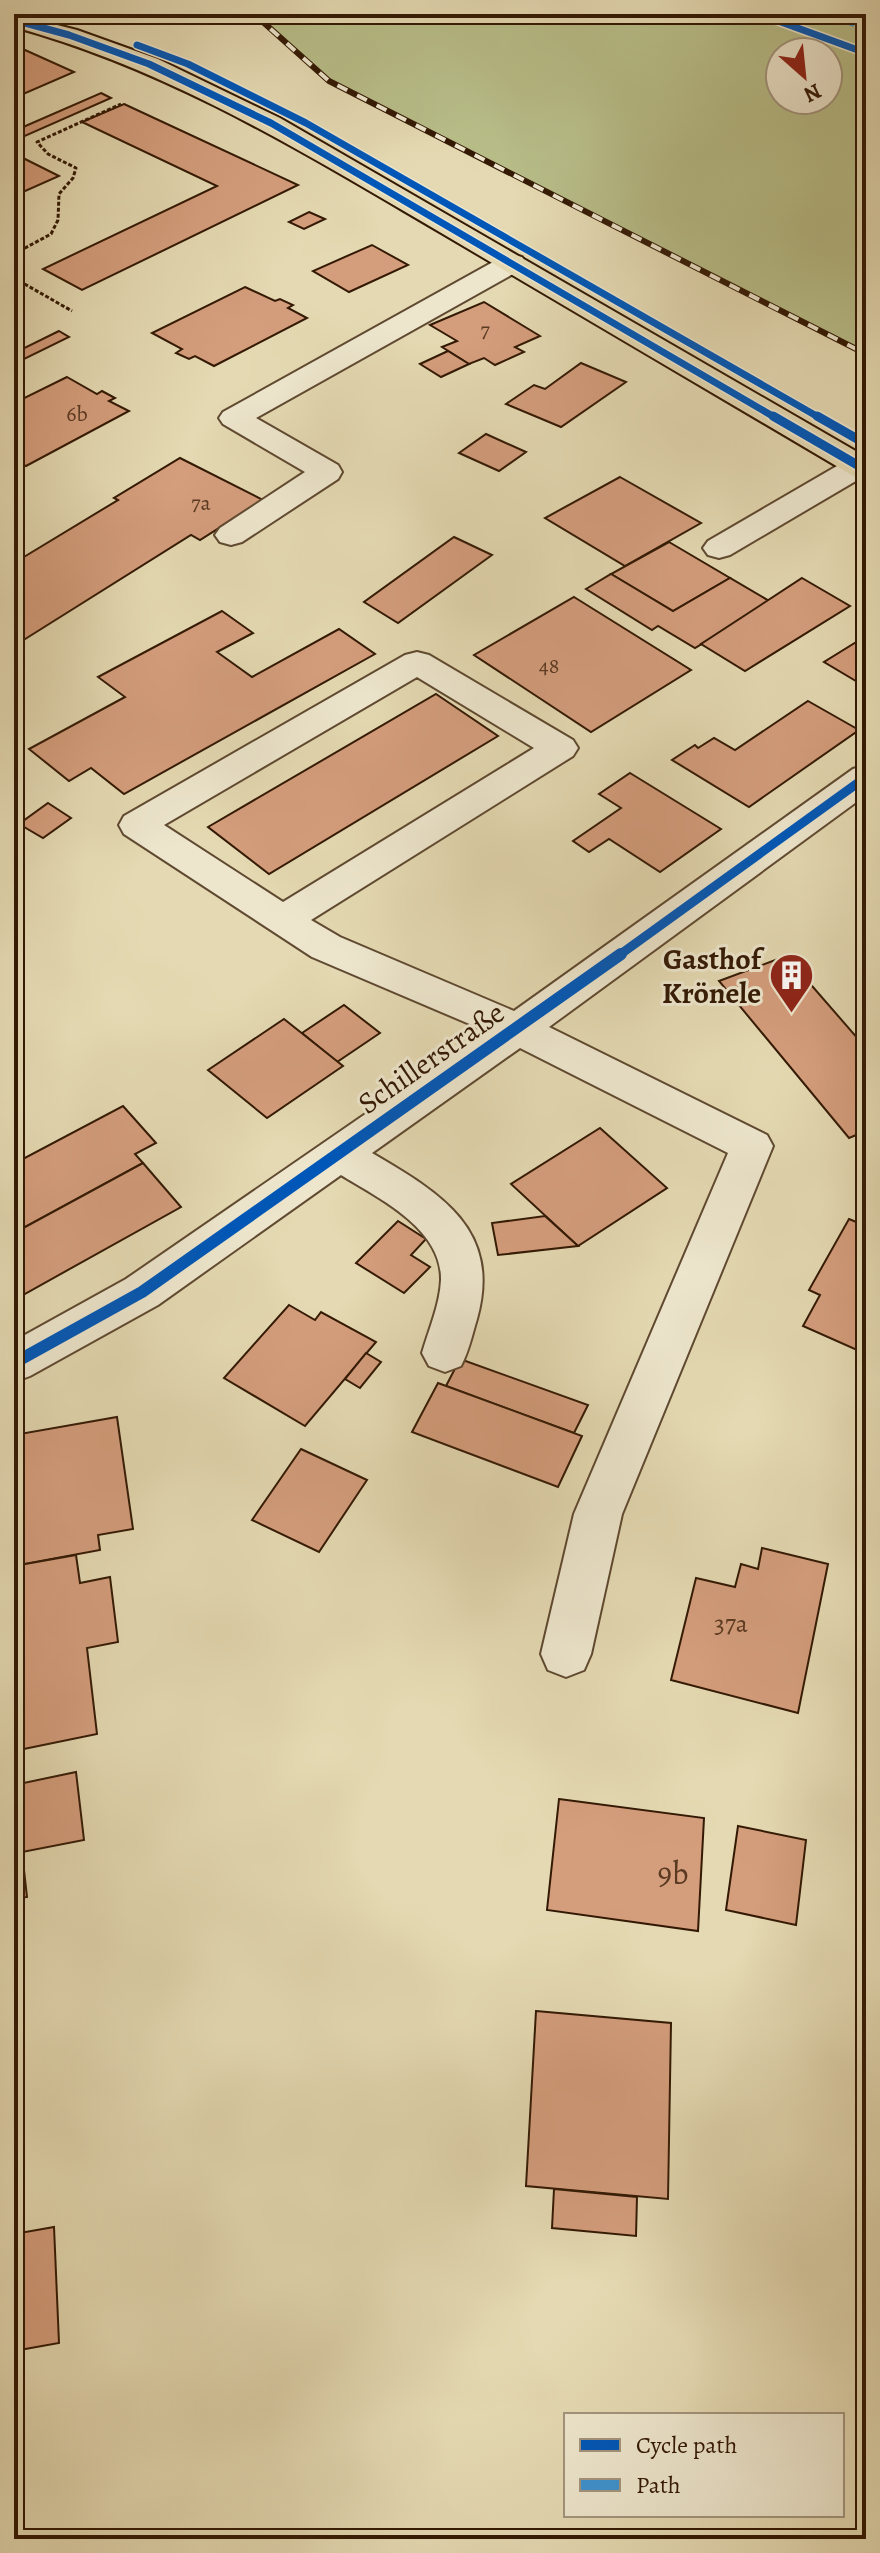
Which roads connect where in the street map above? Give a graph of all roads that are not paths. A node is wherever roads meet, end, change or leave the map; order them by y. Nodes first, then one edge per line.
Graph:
1 (14, 20) edge
2 (512, 263) junction
3 (863, 468) edge
4 (231, 535) dead end
5 (719, 548) dead end
6 (866, 777) edge
7 (283, 920) junction
8 (518, 1029) junction
9 (340, 1153) junction
10 (445, 1353) dead end
11 (14, 1363) edge
12 (566, 1654) dead end

1 - 2 main road
2 - 3 main road
2 - 4 street
3 - 5 street
6 - 8 street, Schillerstraße
7 - 7 street
7 - 8 street
8 - 9 street, Schillerstraße
8 - 12 street
9 - 10 street
9 - 11 street, Schillerstraße

